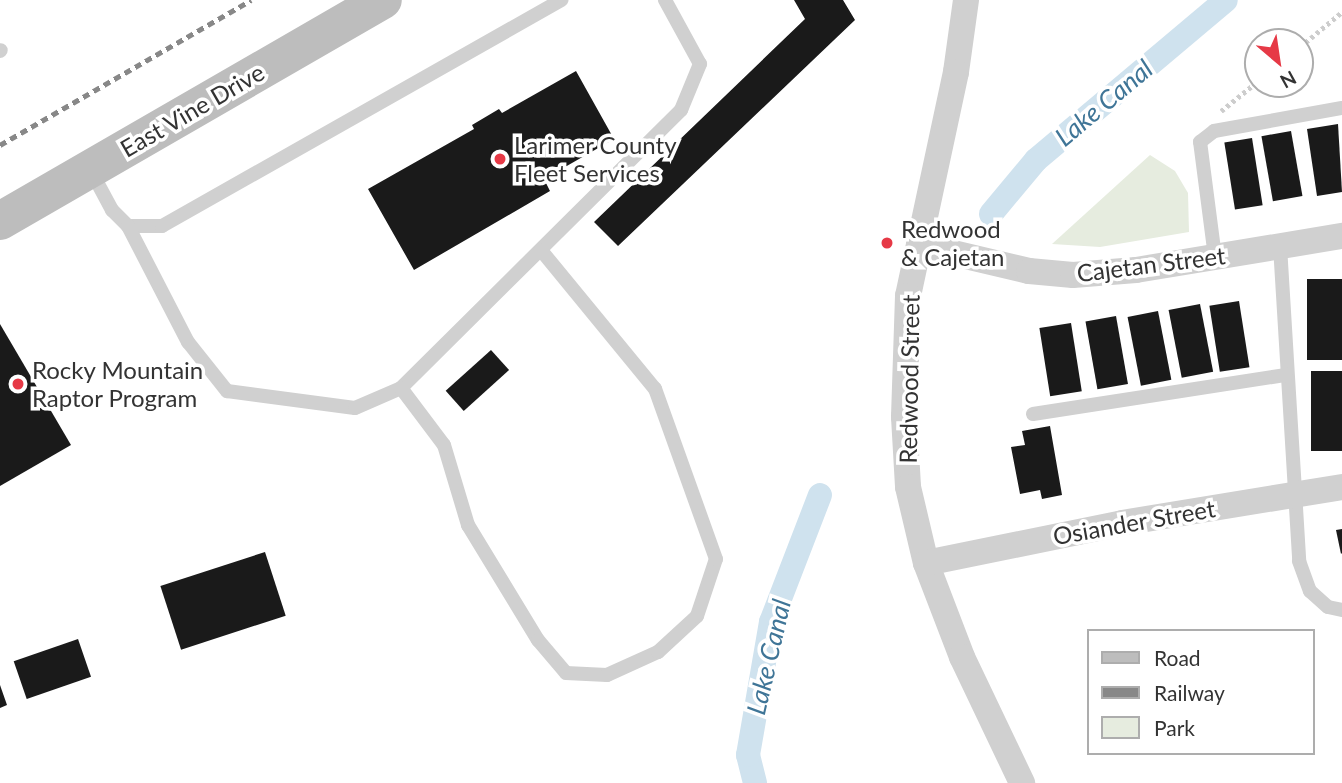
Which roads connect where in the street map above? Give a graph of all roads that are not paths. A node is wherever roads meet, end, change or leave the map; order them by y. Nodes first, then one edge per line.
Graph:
1 (383, 0) edge
2 (562, 0) edge
3 (665, 0) edge
4 (967, 0) edge
5 (1342, 108) edge
6 (89, 169) junction
7 (0, 221) edge
8 (128, 226) junction
9 (1342, 236) edge
10 (919, 245) junction
11 (1280, 246) junction
12 (541, 250) junction
13 (1215, 257) junction
14 (1286, 375) junction
15 (401, 388) junction
16 (1033, 414) dead end
17 (1342, 488) edge
18 (1292, 495) junction
19 (926, 563) junction
20 (1342, 610) edge
21 (1021, 783) edge

1 - 6 main road, East Vine Drive
2 - 8 lane
3 - 12 lane
4 - 10 street, Redwood Street
5 - 13 lane
6 - 7 main road, East Vine Drive
6 - 8 lane
8 - 15 lane
9 - 11 street, Cajetan Street
10 - 13 street, Cajetan Street
10 - 19 street, Redwood Street
11 - 13 street, Cajetan Street
11 - 14 lane
12 - 15 lane
12 - 15 lane
14 - 16 lane
14 - 18 lane
17 - 18 street, Osiander Street
18 - 19 street, Osiander Street
18 - 20 lane
19 - 21 street, Redwood Street

